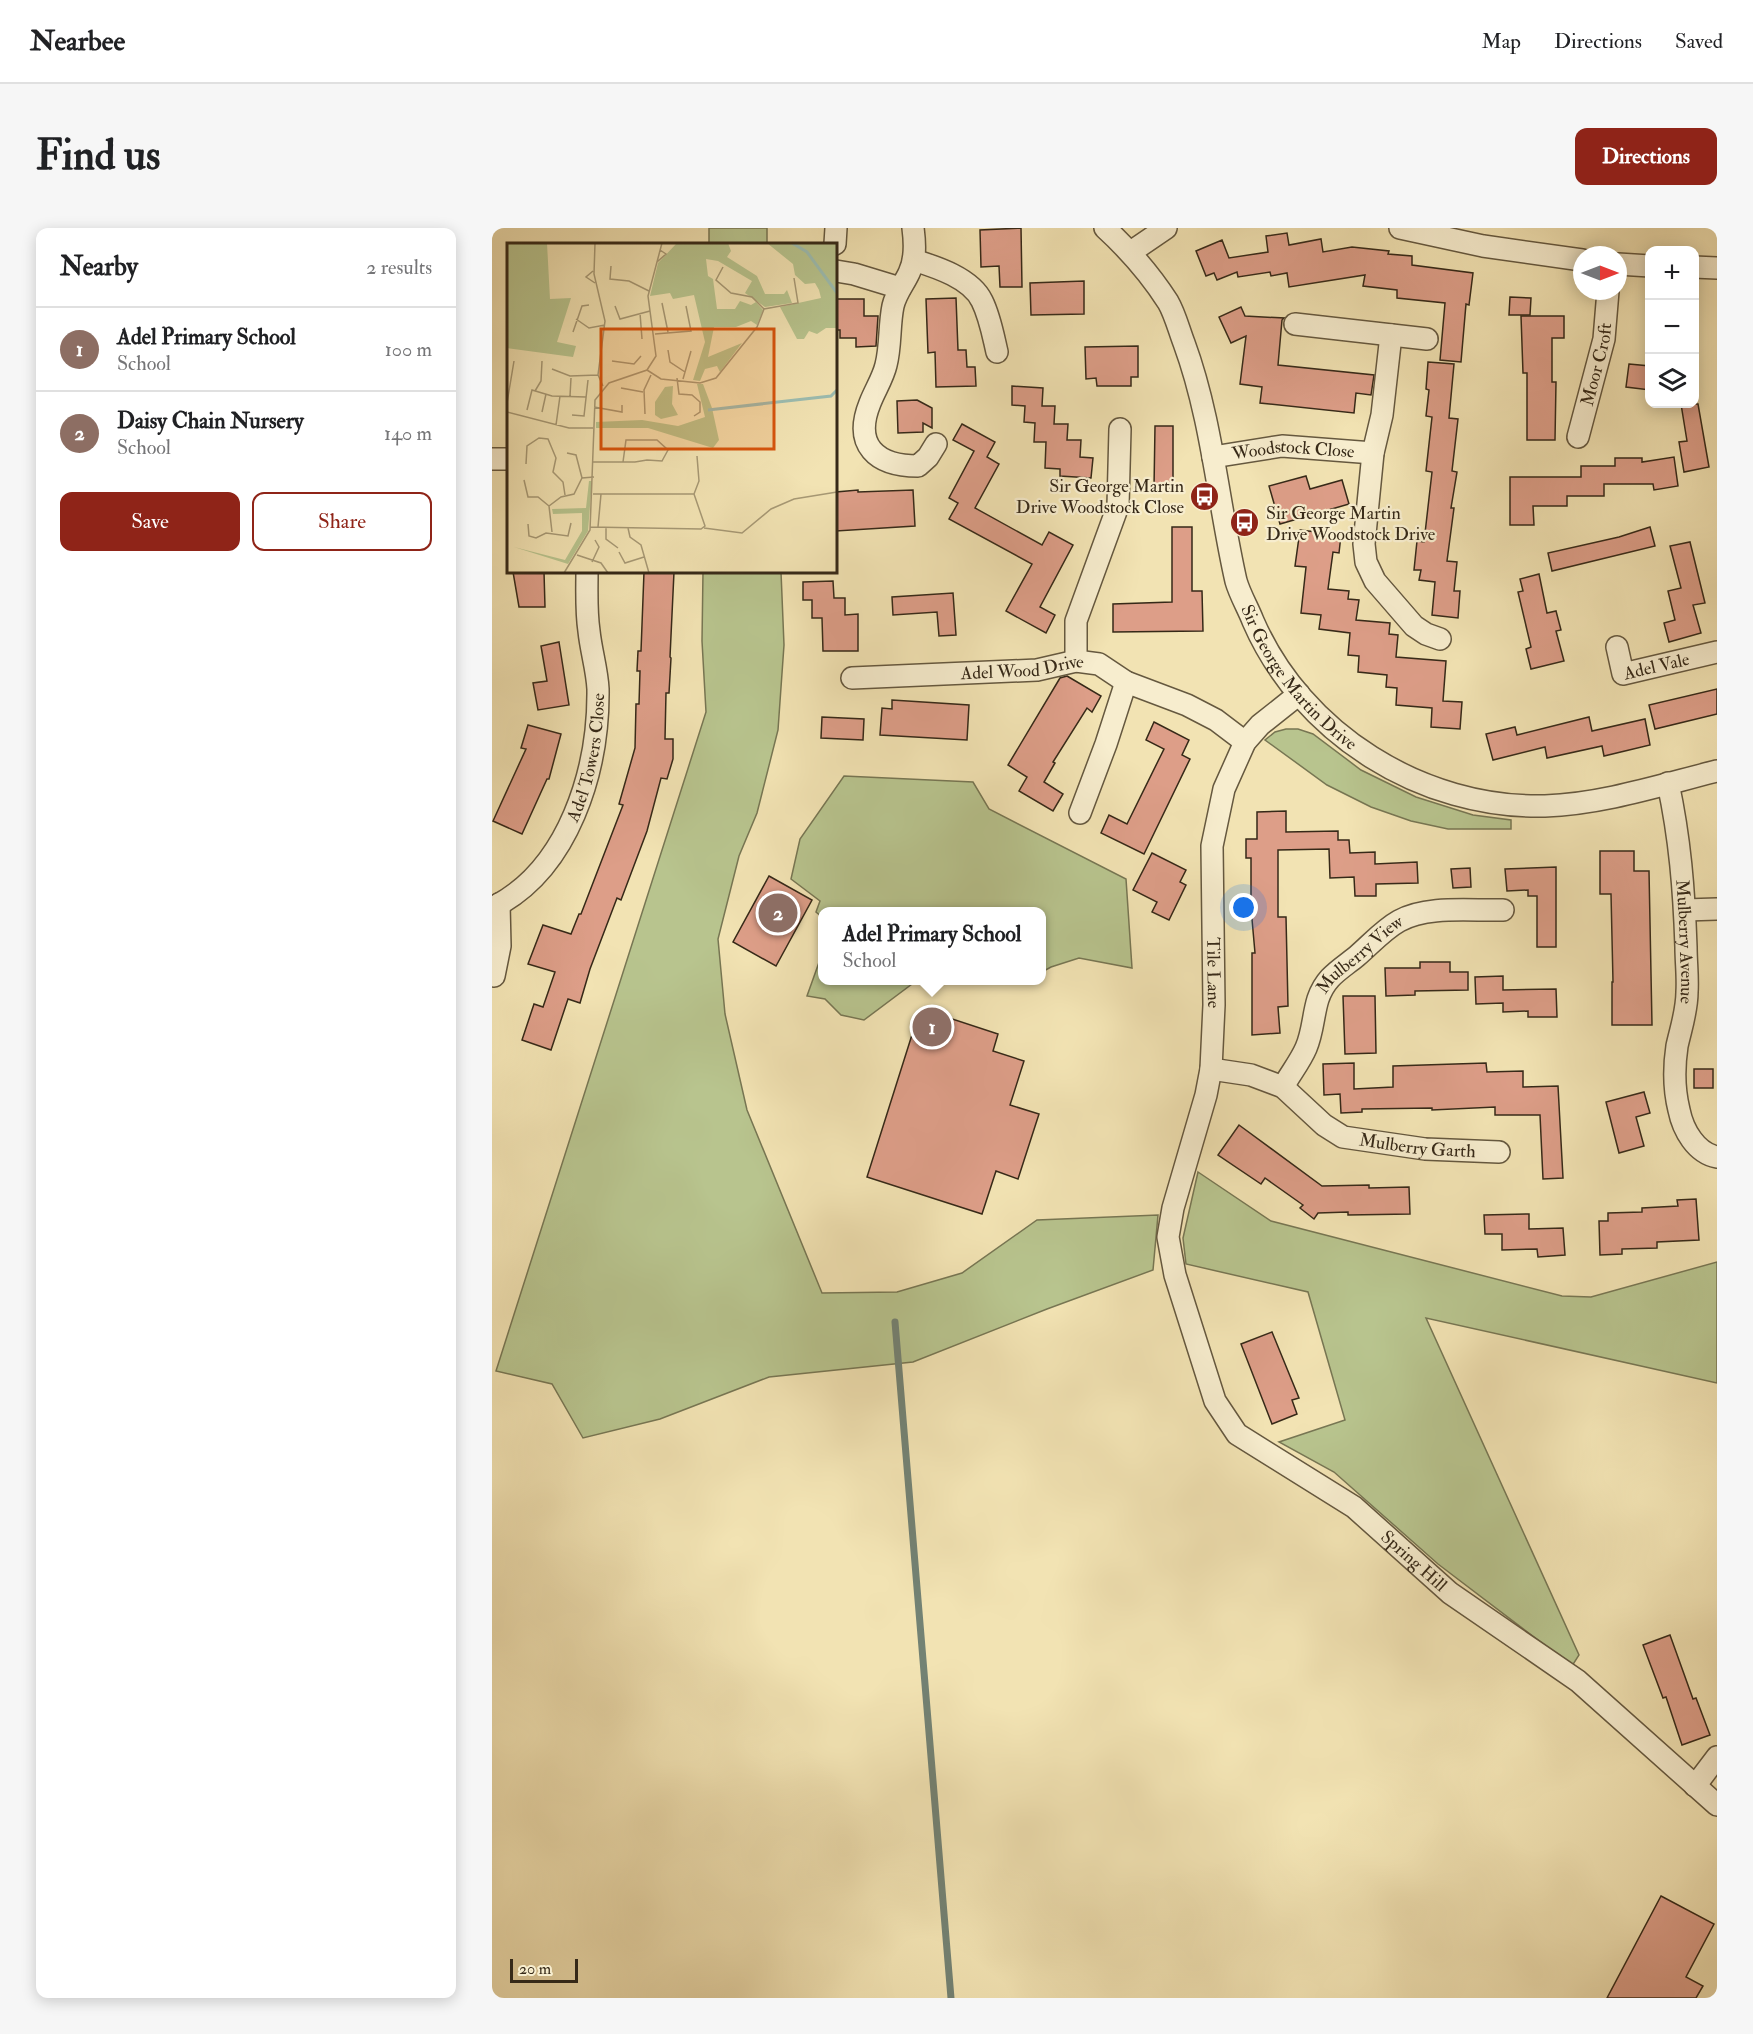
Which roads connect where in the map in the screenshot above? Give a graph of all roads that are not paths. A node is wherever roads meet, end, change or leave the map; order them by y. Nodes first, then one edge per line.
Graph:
1 (836, 228) edge
2 (913, 228) edge
3 (1105, 228) edge
4 (1166, 228) edge
5 (1400, 228) edge
6 (835, 243) edge
7 (1131, 252) junction
8 (1573, 259) edge
9 (914, 260) junction
10 (1627, 265) edge
11 (1645, 266) edge
12 (1699, 267) edge
13 (1717, 268) edge
14 (837, 271) edge
15 (900, 288) junction
16 (1607, 300) edge
17 (1295, 324) dead end
18 (1391, 335) junction
19 (1427, 339) dead end
20 (997, 352) dead end
21 (1120, 429) dead end
22 (1578, 437) dead end
23 (936, 444) dead end
24 (1373, 453) junction
25 (1213, 457) junction
26 (587, 573) edge
27 (1440, 639) dead end
28 (1617, 647) dead end
29 (1717, 652) edge
30 (1076, 661) junction
31 (852, 678) dead end
32 (1126, 682) junction
33 (1299, 694) junction
34 (1245, 742) junction
35 (1717, 771) edge
36 (1668, 783) junction
37 (1080, 813) dead end
38 (496, 906) edge
39 (1717, 909) edge
40 (1503, 910) dead end
41 (1685, 910) junction
42 (494, 976) dead end
43 (1211, 1069) junction
44 (1282, 1087) junction
45 (1499, 1152) dead end
46 (1717, 1157) edge
47 (1175, 1275) joint
48 (1717, 1757) edge
49 (1695, 1786) junction
50 (1717, 1805) edge

1 - 6 street
2 - 9 street
3 - 7 street, Sir George Martin Drive
4 - 7 street
5 - 8 street
7 - 25 street, Sir George Martin Drive
9 - 15 street
9 - 20 street
10 - 11 street
12 - 13 street
14 - 15 street
15 - 23 street
16 - 22 street, Moor Croft
17 - 18 street
18 - 19 street
18 - 24 street, Woodstock Close
21 - 30 street
24 - 25 street, Woodstock Close
24 - 27 street, Woodstock Close
25 - 33 street, Sir George Martin Drive
26 - 38 street, Adel Towers Close
28 - 29 street, Adel Vale
30 - 31 street, Adel Wood Drive
30 - 32 street, Adel Wood Drive
32 - 34 street, Adel Wood Drive
32 - 37 street
33 - 34 street, Tile Lane
33 - 36 street, Sir George Martin Drive
34 - 43 street, Tile Lane
35 - 36 street, Sir George Martin Drive
36 - 41 street, Mulberry Avenue
38 - 42 street
39 - 41 street
40 - 44 street, Mulberry View
41 - 46 street, Mulberry Avenue
43 - 44 street
43 - 47 street, Tile Lane
44 - 45 street, Mulberry Garth
47 - 49 street, Spring Hill
48 - 49 street
49 - 50 street, Spring Hill

